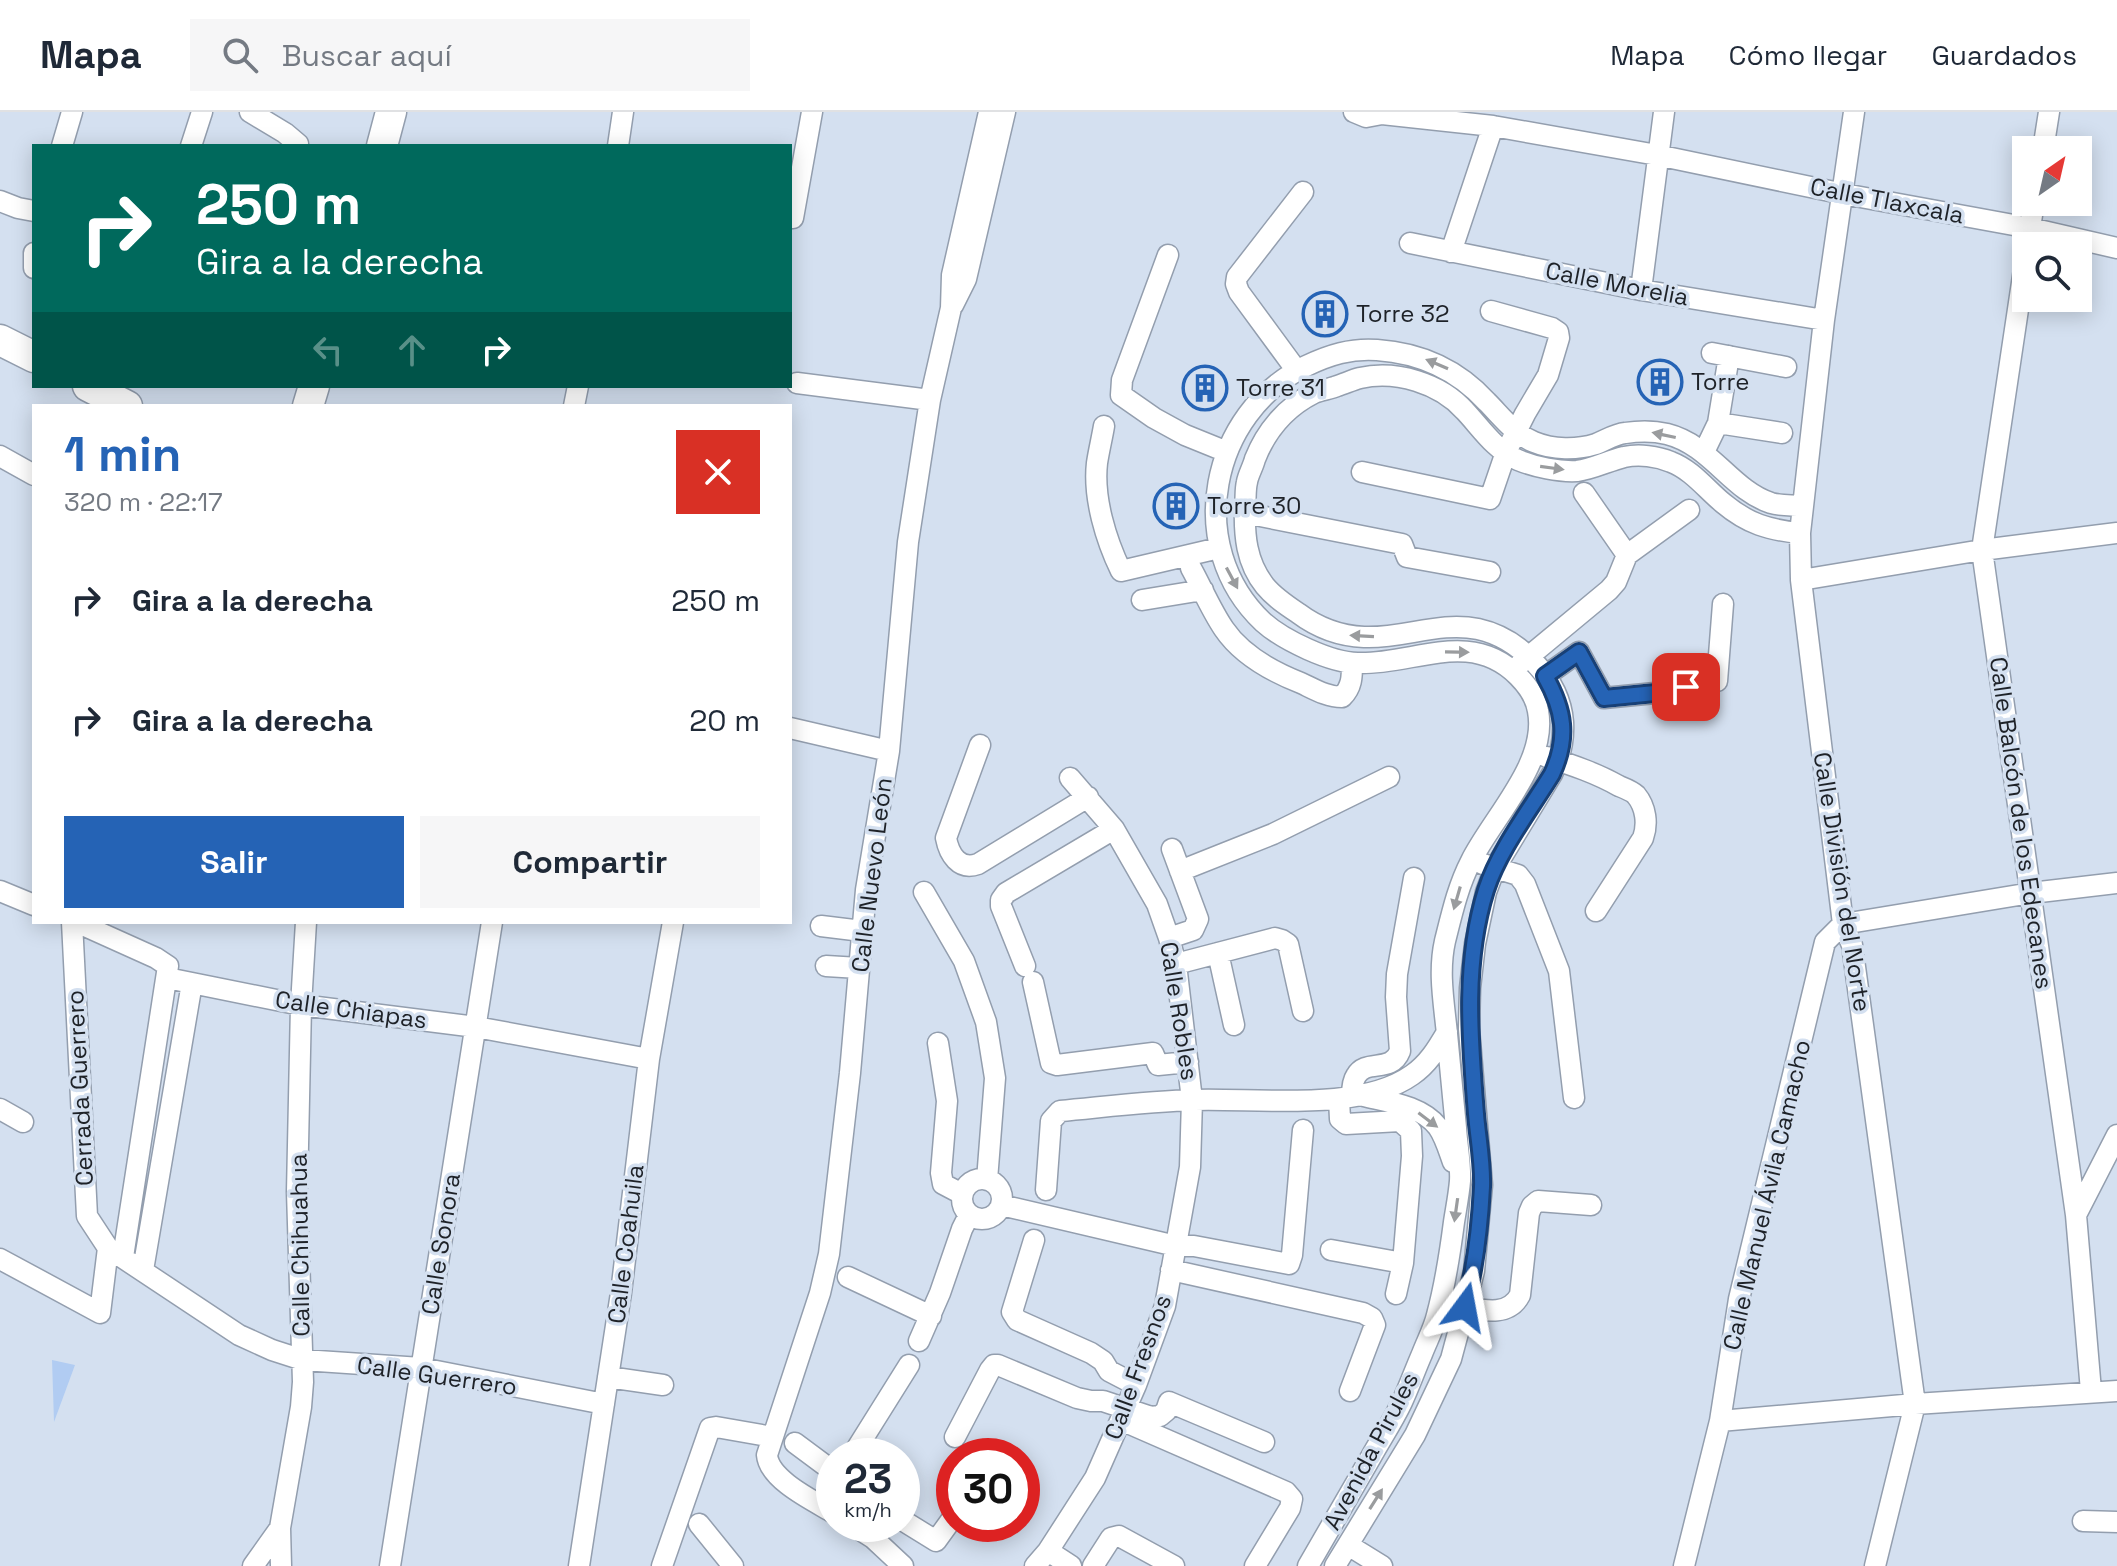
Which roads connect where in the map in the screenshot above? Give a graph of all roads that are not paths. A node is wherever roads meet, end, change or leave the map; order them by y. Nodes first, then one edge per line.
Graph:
1 (72, 112) edge
2 (202, 112) edge
3 (250, 112) edge
4 (391, 112) edge
5 (623, 112) edge
6 (812, 112) edge
7 (989, 112) edge
8 (1005, 112) edge
9 (1354, 112) edge
10 (1664, 112) edge
11 (1854, 112) edge
12 (2049, 112) edge
13 (1382, 113) edge
14 (1503, 123) edge
15 (2045, 136) edge
16 (63, 144) edge
17 (192, 144) edge
18 (296, 144) edge
19 (383, 144) edge
20 (618, 144) edge
21 (1657, 155) junction
22 (1303, 192) dead end
23 (1844, 194) junction
24 (0, 201) edge
25 (32, 211) edge
26 (793, 218) dead end
27 (2012, 233) edge
28 (1410, 243) dead end
29 (2092, 245) edge
30 (2117, 248) edge
31 (1451, 252) junction
32 (1168, 255) dead end
33 (1641, 290) junction
34 (951, 308) junction
35 (1491, 311) dead end
36 (2018, 312) edge
37 (1824, 320) junction
38 (0, 340) edge
39 (32, 356) edge
40 (1786, 367) dead end
41 (1297, 371) junction
42 (797, 383) dead end
43 (92, 388) edge
44 (930, 400) junction
45 (123, 404) edge
46 (1718, 423) junction
47 (1104, 426) dead end
48 (1516, 432) junction
49 (1782, 433) dead end
50 (1227, 452) junction
51 (1506, 452) junction
52 (1704, 452) junction
53 (0, 456) edge
54 (1362, 472) dead end
55 (32, 474) edge
56 (1219, 475) junction
57 (1247, 482) junction
58 (1741, 485) junction
59 (1584, 493) dead end
60 (1725, 505) junction
61 (1802, 506) junction
62 (1689, 510) dead end
63 (1245, 513) junction
64 (1800, 533) junction
65 (2117, 533) edge
66 (1219, 548) junction
67 (1982, 550) junction
68 (1627, 555) junction
69 (1191, 568) dead end
70 (1490, 572) dead end
71 (1801, 580) junction
72 (1203, 590) junction
73 (1142, 600) dead end
74 (1723, 604) dead end
75 (1529, 657) junction
76 (1352, 664) junction
77 (1512, 670) junction
78 (1545, 676) junction
79 (792, 728) edge
80 (980, 745) dead end
81 (889, 751) junction
82 (1535, 753) junction
83 (1558, 761) junction
84 (1389, 777) dead end
85 (1070, 778) dead end
86 (1088, 797) junction
87 (1114, 829) junction
88 (1172, 849) dead end
89 (1471, 861) junction
90 (1495, 868) junction
91 (1180, 871) junction
92 (1414, 878) dead end
93 (2117, 883) edge
94 (0, 891) edge
95 (924, 892) dead end
96 (2031, 893) junction
97 (32, 904) edge
98 (1596, 911) dead end
99 (74, 924) edge
100 (79, 924) edge
101 (306, 924) edge
102 (492, 924) edge
103 (673, 924) edge
104 (1843, 924) junction
105 (821, 926) dead end
106 (862, 931) junction
107 (1169, 938) junction
108 (1218, 953) junction
109 (1176, 964) junction
110 (826, 966) dead end
111 (859, 968) junction
112 (167, 978) junction
113 (192, 983) junction
114 (301, 1005) junction
115 (1303, 1011) dead end
116 (1234, 1025) dead end
117 (476, 1027) junction
118 (1447, 1032) junction
119 (938, 1043) dead end
120 (649, 1059) junction
121 (1188, 1062) junction
122 (1352, 1097) junction
123 (1574, 1098) dead end
124 (1192, 1100) junction
125 (0, 1109) edge
126 (23, 1122) dead end
127 (1303, 1130) dead end
128 (2117, 1135) edge
129 (1460, 1178) junction
130 (987, 1180) junction
131 (1046, 1190) dead end
132 (962, 1194) junction
133 (1001, 1205) junction
134 (1591, 1205) dead end
135 (969, 1215) junction
136 (2076, 1215) junction
137 (1034, 1240) dead end
138 (1176, 1246) junction
139 (1331, 1250) dead end
140 (116, 1253) junction
141 (0, 1259) edge
142 (1403, 1263) junction
143 (143, 1270) junction
144 (1171, 1270) junction
145 (848, 1277) dead end
146 (1396, 1294) dead end
147 (1465, 1307) junction
148 (931, 1316) junction
149 (919, 1341) dead end
150 (303, 1360) junction
151 (909, 1365) dead end
152 (421, 1368) junction
153 (608, 1377) junction
154 (663, 1385) dead end
155 (1136, 1385) junction
156 (1350, 1391) dead end
157 (2091, 1391) junction
158 (2117, 1391) edge
159 (604, 1404) junction
160 (1915, 1404) junction
161 (1123, 1415) junction
162 (1720, 1421) junction
163 (773, 1437) junction
164 (955, 1437) dead end
165 (863, 1438) edge
166 (1264, 1442) dead end
167 (795, 1443) dead end
168 (816, 1459) edge
169 (816, 1501) edge
170 (2083, 1521) dead end
171 (2117, 1522) edge
172 (699, 1524) dead end
173 (280, 1528) junction
174 (877, 1542) edge
175 (1348, 1545) junction
176 (1042, 1559) edge
177 (253, 1566) edge
178 (281, 1566) edge
179 (390, 1566) edge
180 (579, 1566) edge
181 (662, 1566) edge
182 (733, 1566) edge
183 (903, 1566) edge
184 (1071, 1566) edge
185 (1093, 1566) edge
186 (1174, 1566) edge
187 (1255, 1566) edge
188 (1308, 1566) edge
189 (1335, 1566) edge
190 (1382, 1566) edge
191 (1684, 1566) edge
192 (1875, 1566) edge

1 - 16 street
2 - 17 street
3 - 18 street
4 - 19 street
5 - 20 street
6 - 26 street
7 - 34 street, Calle Nuevo León
8 - 34 street, Calle Nuevo León
9 - 13 street, Calle Tlaxcala
10 - 21 street
11 - 23 street, Calle División del Norte
12 - 15 street
13 - 14 street, Calle Tlaxcala
14 - 21 street, Calle Tlaxcala
14 - 31 street
21 - 23 street, Calle Tlaxcala
21 - 33 street
22 - 41 street
23 - 27 street, Calle Tlaxcala
23 - 37 street, Calle División del Norte
24 - 25 street
28 - 31 street, Calle Morelia
29 - 30 street, Calle Tlaxcala
31 - 33 street, Calle Morelia
32 - 50 street
33 - 37 street, Calle Morelia
34 - 44 street, Calle Nuevo León
35 - 48 street
36 - 67 street, Calle Balcón de los Edecanes
37 - 61 street, Calle División del Norte
38 - 39 street
40 - 46 street
48 -> 41 street
41 - 50 street
42 - 44 street
43 - 45 street
44 - 81 street, Calle Nuevo León
46 - 49 street
46 - 52 street
47 - 66 street
48 - 51 street
52 -> 48 street
50 - 56 street
51 - 54 street
51 - 57 street, Avenida Pirules
51 -> 60 street, Avenida Pirules
52 - 58 street
53 - 55 street
56 - 57 street
56 - 66 street
57 - 63 street, Avenida Pirules
58 - 60 street
58 - 61 street
59 - 68 street
60 - 64 street, Avenida Pirules
61 - 64 street, Calle División del Norte
62 - 68 street
63 - 70 street
75 -> 63 street, Avenida Pirules
64 - 71 street, Calle División del Norte
65 - 67 street
66 -> 76 street
67 - 71 street
67 - 96 street, Calle Balcón de los Edecanes
68 - 75 street
69 - 72 street
71 - 104 street, Calle División del Norte
72 - 73 street
72 - 76 street
74 - 78 street
75 - 77 street
75 - 78 street, Avenida Pirules
76 -> 77 street
77 - 82 street, Avenida Pirules
78 - 83 street, Avenida Pirules
79 - 81 street
80 - 86 street
81 - 106 street, Calle Nuevo León
82 - 83 street
82 - 89 street, Avenida Pirules
83 - 90 street, Avenida Pirules
83 - 98 street
84 - 91 street
85 - 86 street, Calle Robles
86 - 87 street, Calle Robles
87 - 107 street, Calle Robles
87 - 121 street
88 - 91 street
89 - 90 street
89 -> 118 street, Avenida Pirules
90 - 123 street
90 - 147 street, Avenida Pirules
91 - 107 street
92 - 122 street
93 - 96 street
94 - 97 street
95 - 130 street
96 - 104 street
96 - 136 street, Calle Balcón de los Edecanes
99 - 140 street, Cerrada Guerrero
100 - 112 street
101 - 114 street, Calle Chihuahua
102 - 117 street, Calle Sonora
103 - 120 street, Calle Coahuila
104 - 160 street, Calle División del Norte
104 - 162 street, Calle Manuel Ávila Camacho
105 - 106 street
106 - 111 street, Calle Nuevo León
107 - 109 street, Calle Robles
108 - 109 street
108 - 115 street
108 - 116 street
109 - 121 street, Calle Robles
110 - 111 street
111 - 163 street, Calle Nuevo León
112 - 113 street, Calle Chiapas
112 - 140 street
113 - 114 street, Calle Chiapas
113 - 143 street
114 - 117 street, Calle Chiapas
114 - 150 street, Calle Chihuahua
117 - 120 street, Calle Chiapas
117 - 152 street, Calle Sonora
118 - 122 street, Calle Robles
118 - 129 street, Avenida Pirules
119 - 132 street
120 - 153 street, Calle Coahuila
121 - 124 street, Calle Robles
122 - 124 street, Calle Robles
122 -> 129 street, Calle Robles
122 - 142 street
124 - 131 street
124 - 138 street, Calle Fresnos
125 - 126 street
127 - 138 street
128 - 136 street
129 -> 188 street, Avenida Pirules
130 - 132 street
130 - 133 street
132 - 135 street
133 - 135 street
133 - 138 street
134 - 147 street
135 - 148 street
136 - 157 street, Calle Balcón de los Edecanes
137 - 155 street
138 - 144 street, Calle Fresnos
139 - 142 street
140 - 141 street
140 - 143 street, Calle Guerrero
142 - 146 street
143 - 150 street, Calle Guerrero
144 - 155 street, Calle Fresnos
144 - 156 street
145 - 148 street
175 -> 147 street, Avenida Pirules
148 - 149 street
150 - 152 street, Calle Guerrero
150 - 173 street, Calle Chihuahua
151 - 165 street
152 - 159 street, Calle Guerrero
152 - 179 street, Calle Sonora
153 - 154 street
153 - 159 street, Calle Coahuila
155 - 161 street, Calle Fresnos
157 - 158 street
157 - 160 street
159 - 180 street, Calle Coahuila
160 - 162 street
160 - 192 street, Calle División del Norte
161 - 164 street
161 - 166 street
161 - 176 street, Calle Fresnos
161 - 187 street
162 - 191 street, Calle Manuel Ávila Camacho
163 - 169 street
163 - 181 street
167 - 168 street
170 - 171 street
172 - 182 street
173 - 177 street
173 - 178 street, Calle Chihuahua
174 - 183 street
175 - 189 street, Avenida Pirules
175 - 190 street
176 - 184 street
185 - 186 street

